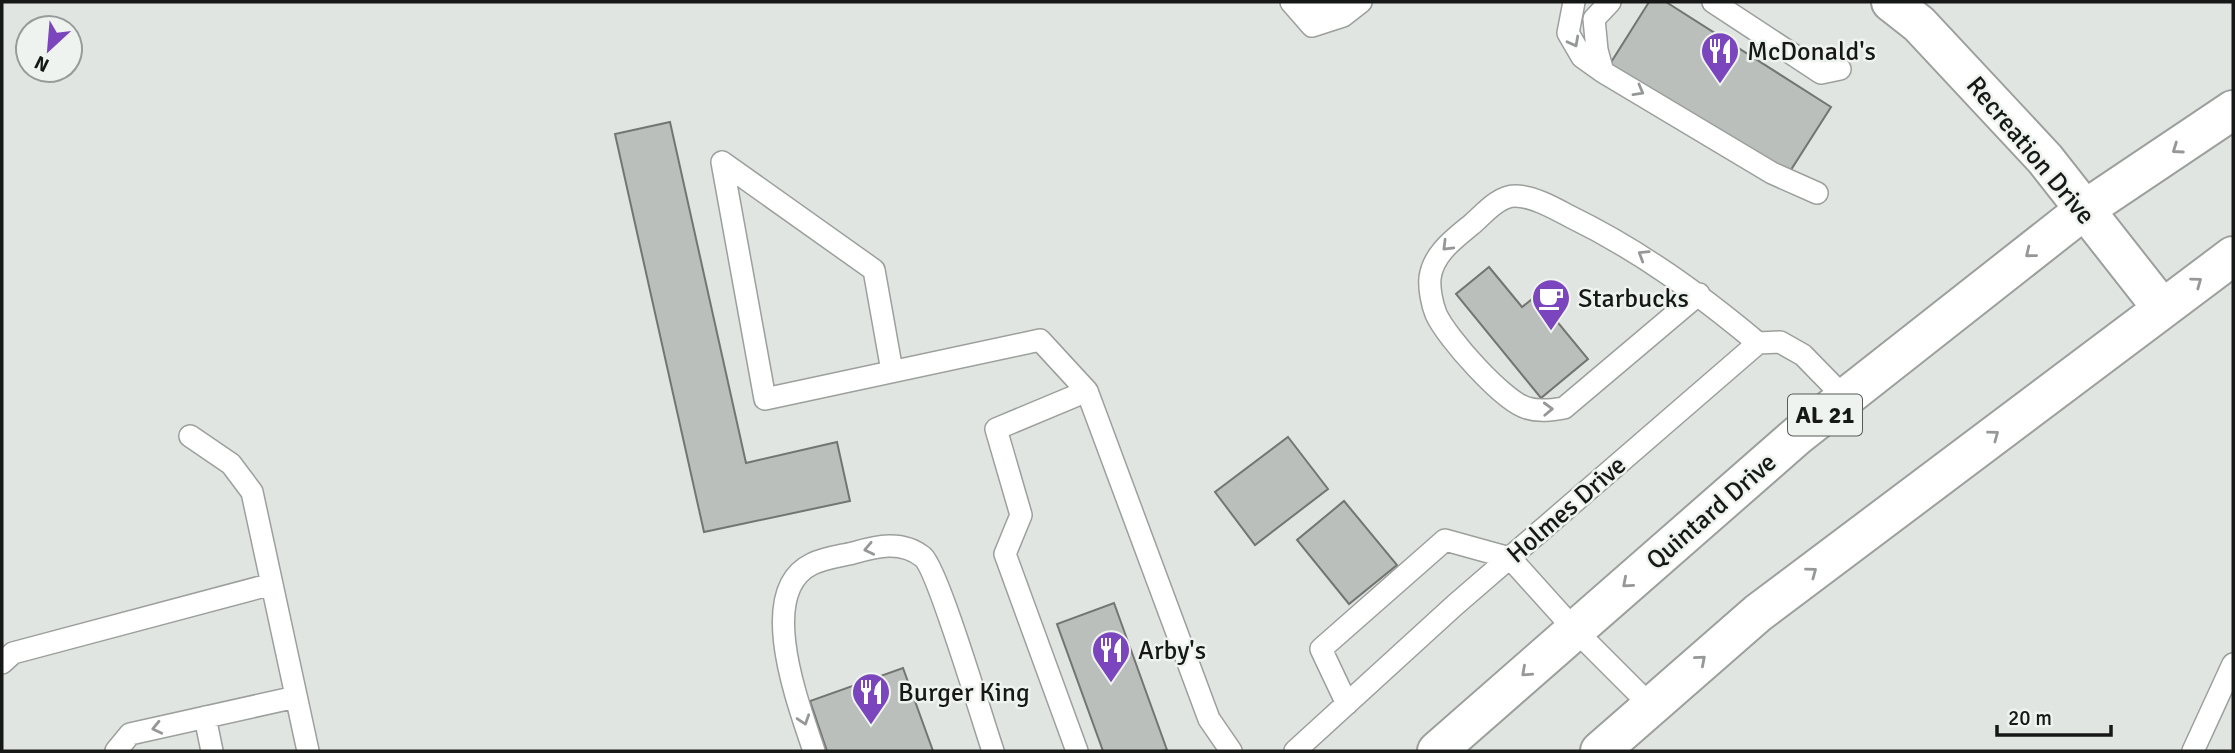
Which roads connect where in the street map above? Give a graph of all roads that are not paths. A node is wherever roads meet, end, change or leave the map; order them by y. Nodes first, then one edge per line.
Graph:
1 (1291, 2) edge
2 (1306, 2) edge
3 (1335, 2) edge
4 (1361, 2) edge
5 (1574, 2) edge
6 (1610, 2) edge
7 (1713, 2) edge
8 (1906, 6) edge
9 (1840, 69) dead end
10 (1603, 72) junction
11 (2233, 110) edge
12 (1817, 193) dead end
13 (2084, 210) junction
14 (2233, 256) edge
15 (1699, 294) junction
16 (2162, 308) junction
17 (1758, 343) junction
18 (892, 371) junction
19 (1087, 391) junction
20 (1846, 399) junction
21 (190, 436) dead end
22 (1510, 558) junction
23 (272, 584) junction
24 (1574, 629) junction
25 (2, 663) edge
26 (2233, 664) edge
27 (296, 697) junction
28 (1347, 704) junction
29 (1650, 705) junction
30 (205, 716) junction
31 (116, 751) edge
32 (212, 751) edge
33 (308, 751) edge
34 (814, 751) edge
35 (993, 751) edge
36 (1077, 751) edge
37 (1231, 751) edge
38 (1295, 751) edge
39 (1437, 751) edge
40 (1600, 751) edge
41 (2193, 751) edge

1 - 4 lane
2 - 3 lane
5 -> 10 lane
6 - 10 lane
7 - 9 lane
8 - 13 main road, Recreation Drive
10 -> 12 lane
11 -> 13 main road, Quintard Drive / AL 21
13 - 16 main road, Recreation Drive
13 -> 20 main road, Quintard Drive / AL 21
16 -> 14 main road
15 -> 15 lane
15 - 17 lane
29 -> 16 main road
17 - 20 lane
17 - 22 lane, Holmes Drive
18 - 18 lane
18 - 19 lane
19 - 36 lane
19 - 37 lane
20 -> 24 main road, Quintard Drive / AL 21
21 - 23 lane
22 - 24 lane
22 - 28 lane, Holmes Drive
22 - 28 lane
23 - 25 lane
23 - 27 lane
24 - 29 lane
24 -> 39 main road, Quintard Drive / AL 21
26 - 41 lane
27 - 30 lane
27 - 33 lane
28 - 38 lane, Holmes Drive
29 - 40 main road
30 -> 31 lane
30 - 32 lane
35 -> 34 lane

